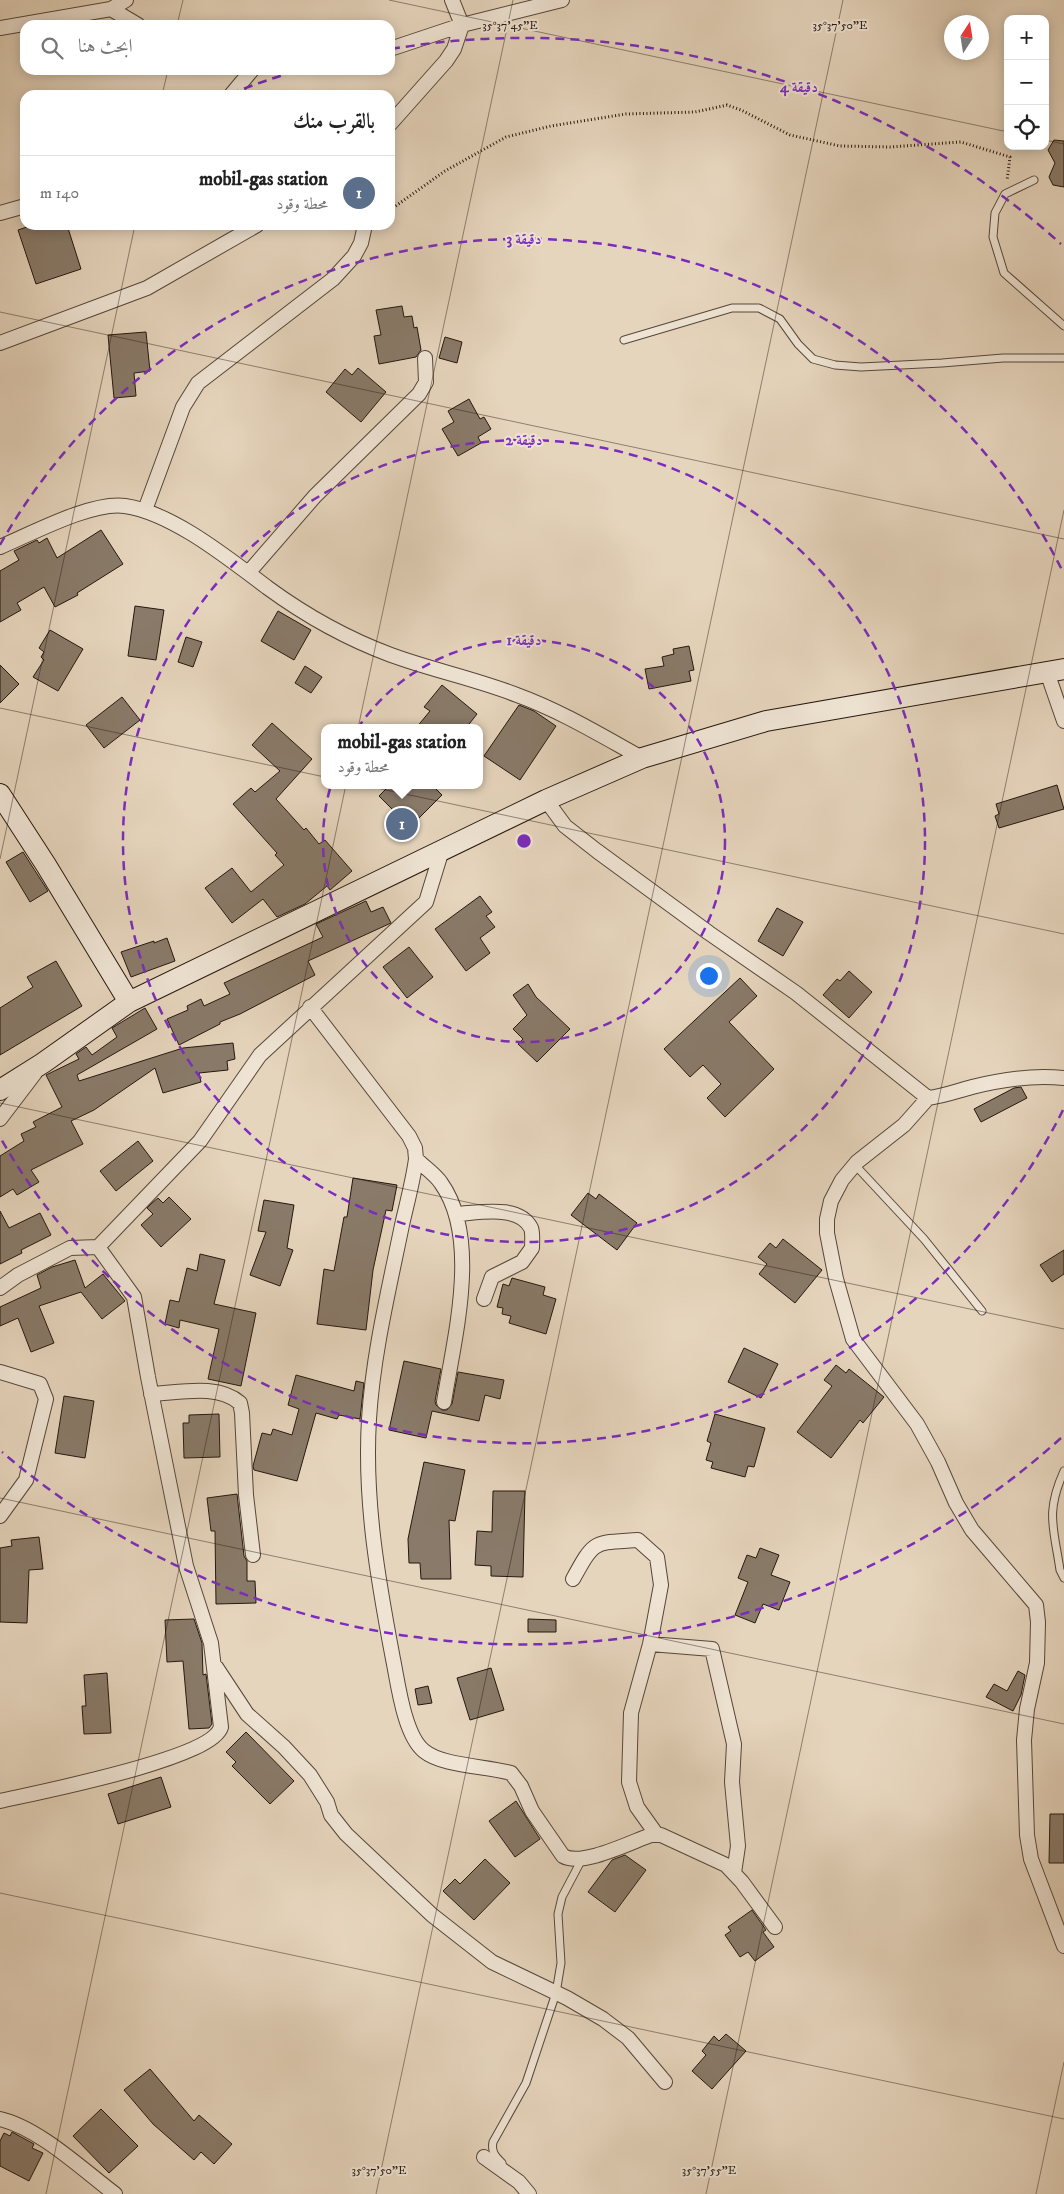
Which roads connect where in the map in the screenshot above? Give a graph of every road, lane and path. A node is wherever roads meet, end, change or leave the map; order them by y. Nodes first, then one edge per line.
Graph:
1 (126, 0) edge
2 (452, 0) edge
3 (562, 0) edge
4 (111, 9) junction
5 (47, 20) edge
6 (130, 20) edge
7 (20, 25) edge
8 (462, 25) junction
9 (0, 28) edge
10 (395, 47) edge
11 (248, 75) edge
12 (235, 90) edge
13 (395, 118) edge
14 (1034, 180) dead end
15 (1005, 194) junction
16 (395, 206) edge
17 (20, 207) edge
18 (0, 213) edge
19 (248, 230) edge
20 (364, 230) edge
21 (1064, 326) edge
22 (624, 340) dead end
23 (0, 343) edge
24 (425, 358) dead end
25 (1064, 358) edge
26 (145, 510) junction
27 (0, 547) edge
28 (248, 572) junction
29 (1055, 671) edge
30 (1064, 721) edge
31 (642, 758) junction
32 (0, 794) edge
33 (546, 800) junction
34 (442, 850) junction
35 (129, 1002) junction
36 (310, 1008) junction
37 (44, 1063) junction
38 (1064, 1078) edge
39 (0, 1090) edge
40 (928, 1098) junction
41 (0, 1119) edge
42 (416, 1159) junction
43 (855, 1165) junction
44 (456, 1214) junction
45 (98, 1247) junction
46 (0, 1288) edge
47 (484, 1299) dead end
48 (982, 1311) dead end
49 (0, 1372) edge
50 (151, 1394) junction
51 (444, 1402) dead end
52 (1064, 1471) edge
53 (0, 1516) edge
54 (253, 1555) dead end
55 (1064, 1578) edge
56 (573, 1579) dead end
57 (650, 1644) junction
58 (215, 1665) junction
59 (0, 1801) edge
60 (657, 1835) junction
61 (582, 1859) junction
62 (734, 1873) junction
63 (775, 1927) dead end
64 (1064, 1946) edge
65 (556, 1993) junction
66 (665, 2082) dead end
67 (0, 2120) edge
68 (484, 2158) dead end
69 (519, 2182) junction
70 (115, 2194) edge
71 (529, 2194) edge

1 - 4 street
2 - 8 street
3 - 8 street
4 - 5 street
4 - 6 street
7 - 9 street
8 - 10 street
8 - 13 street
11 - 12 street
14 - 15 lane
15 - 16 path
15 - 21 lane
17 - 18 street
19 - 23 street
20 - 26 street
22 - 25 lane
24 - 28 street
26 - 27 street
26 - 28 street
28 - 31 street
29 - 30 street
29 - 31 main road
31 - 33 main road
32 - 35 main road
33 - 34 main road
33 - 40 street
34 - 35 main road
34 - 36 street
35 - 37 main road
36 - 42 street
36 - 45 street
37 - 39 main road
37 - 41 street
38 - 40 street
40 - 43 street
42 - 44 street
42 - 61 street
43 - 48 lane
43 - 64 street
44 - 47 street
44 - 51 street
45 - 46 street
45 - 50 street
49 - 53 street
50 - 54 street
50 - 58 street
52 - 55 lane
56 - 57 street
57 - 60 street
57 - 62 street
58 - 59 street
58 - 65 street
60 - 61 street
60 - 62 street
61 - 65 lane
62 - 63 street
65 - 66 street
65 - 69 lane
67 - 70 street
68 - 69 street
69 - 71 street

